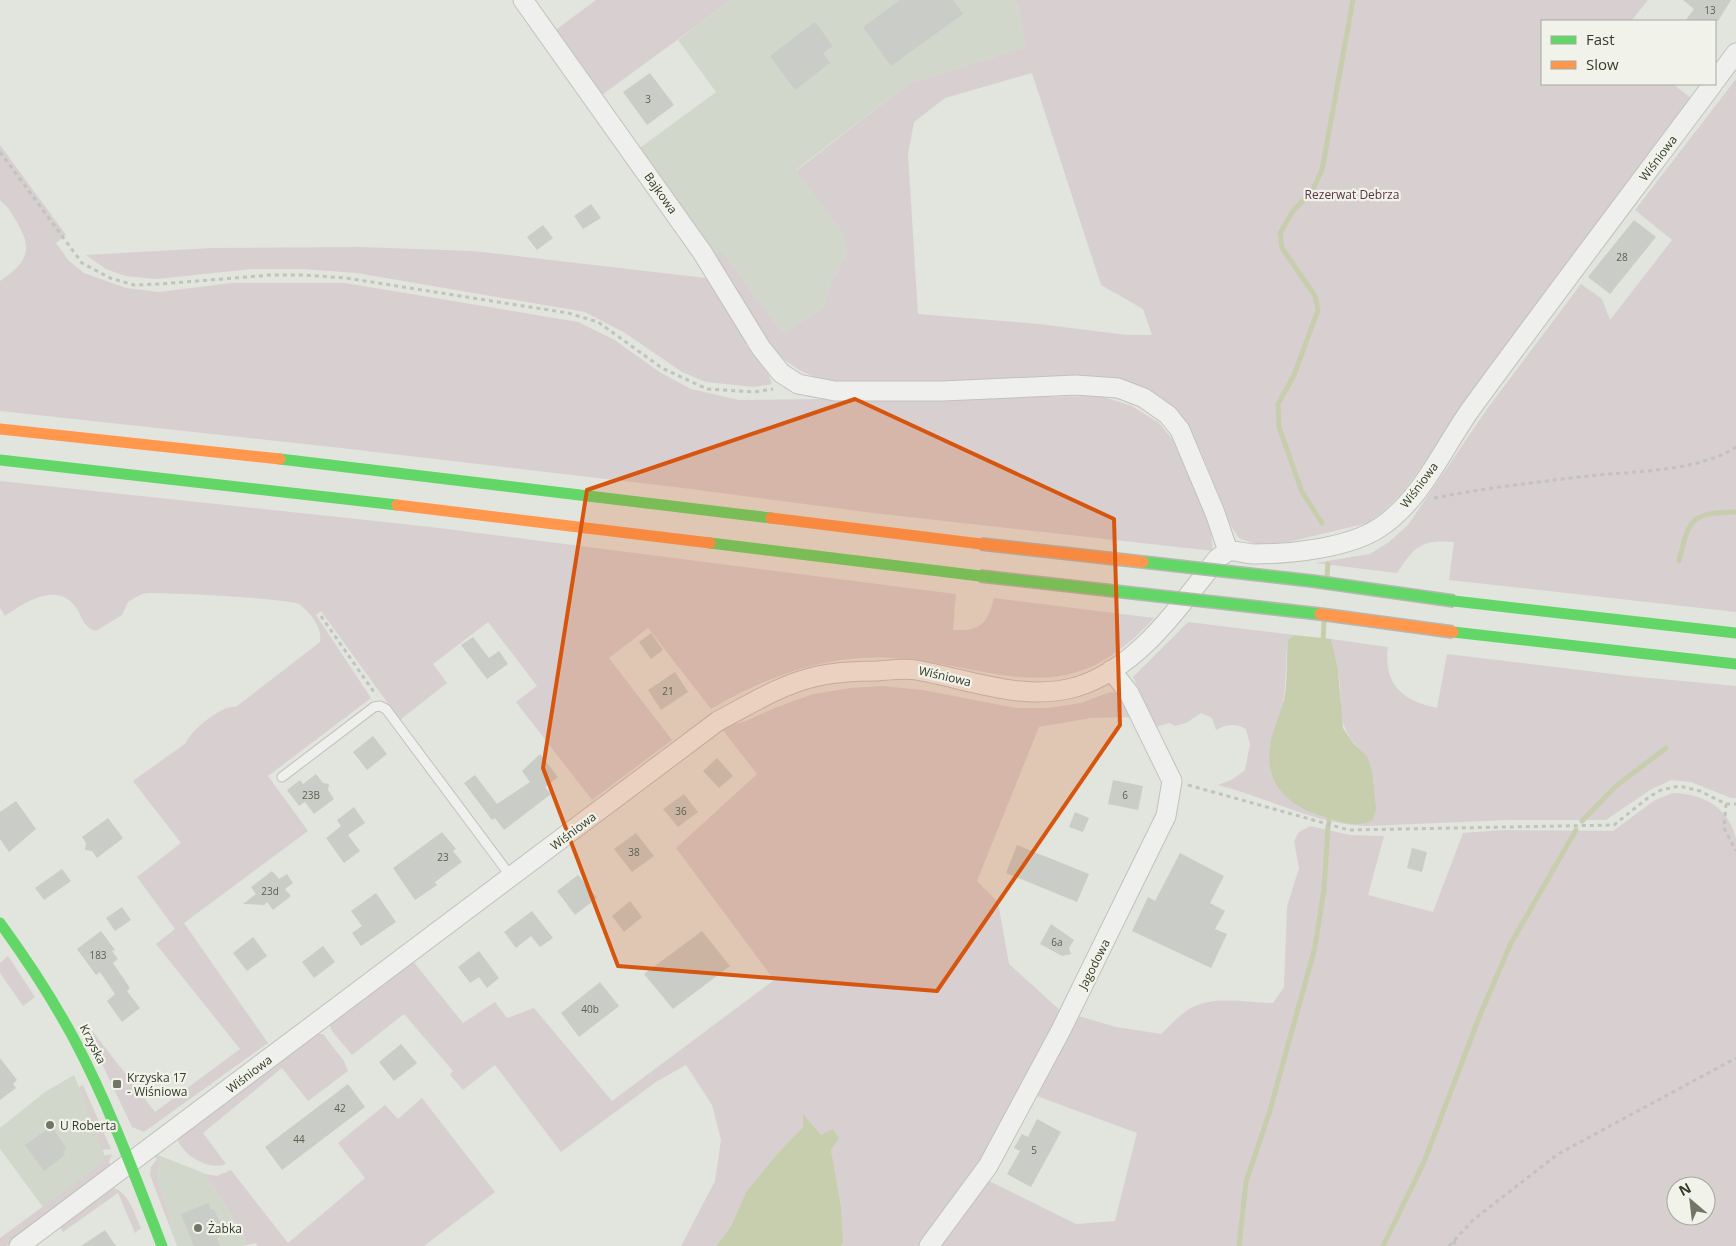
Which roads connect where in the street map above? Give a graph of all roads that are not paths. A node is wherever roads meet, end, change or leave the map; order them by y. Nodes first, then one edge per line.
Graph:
1 (523, 0) edge
2 (1736, 53) edge
3 (1716, 79) edge
4 (1712, 85) edge
5 (0, 429) edge
6 (0, 460) edge
7 (1228, 550) junction
8 (1736, 633) edge
9 (1736, 664) edge
10 (1111, 670) junction
11 (282, 777) dead end
12 (512, 878) junction
13 (0, 923) edge
14 (130, 1163) junction
15 (19, 1246) edge
16 (162, 1246) edge
17 (929, 1246) edge

1 - 7 street, Bajkowa
2 - 3 street, Wiśniowa
4 - 7 street, Wiśniowa
5 - 8 main road, bridge
6 - 9 main road, bridge
7 - 10 street, Wiśniowa
10 - 12 street, Wiśniowa
10 - 17 street, Jagodowa
11 - 12 lane
12 - 14 street, Wiśniowa
13 - 14 main road, Krzyska
14 - 15 street, Wiśniowa
14 - 16 main road, Krzyska

